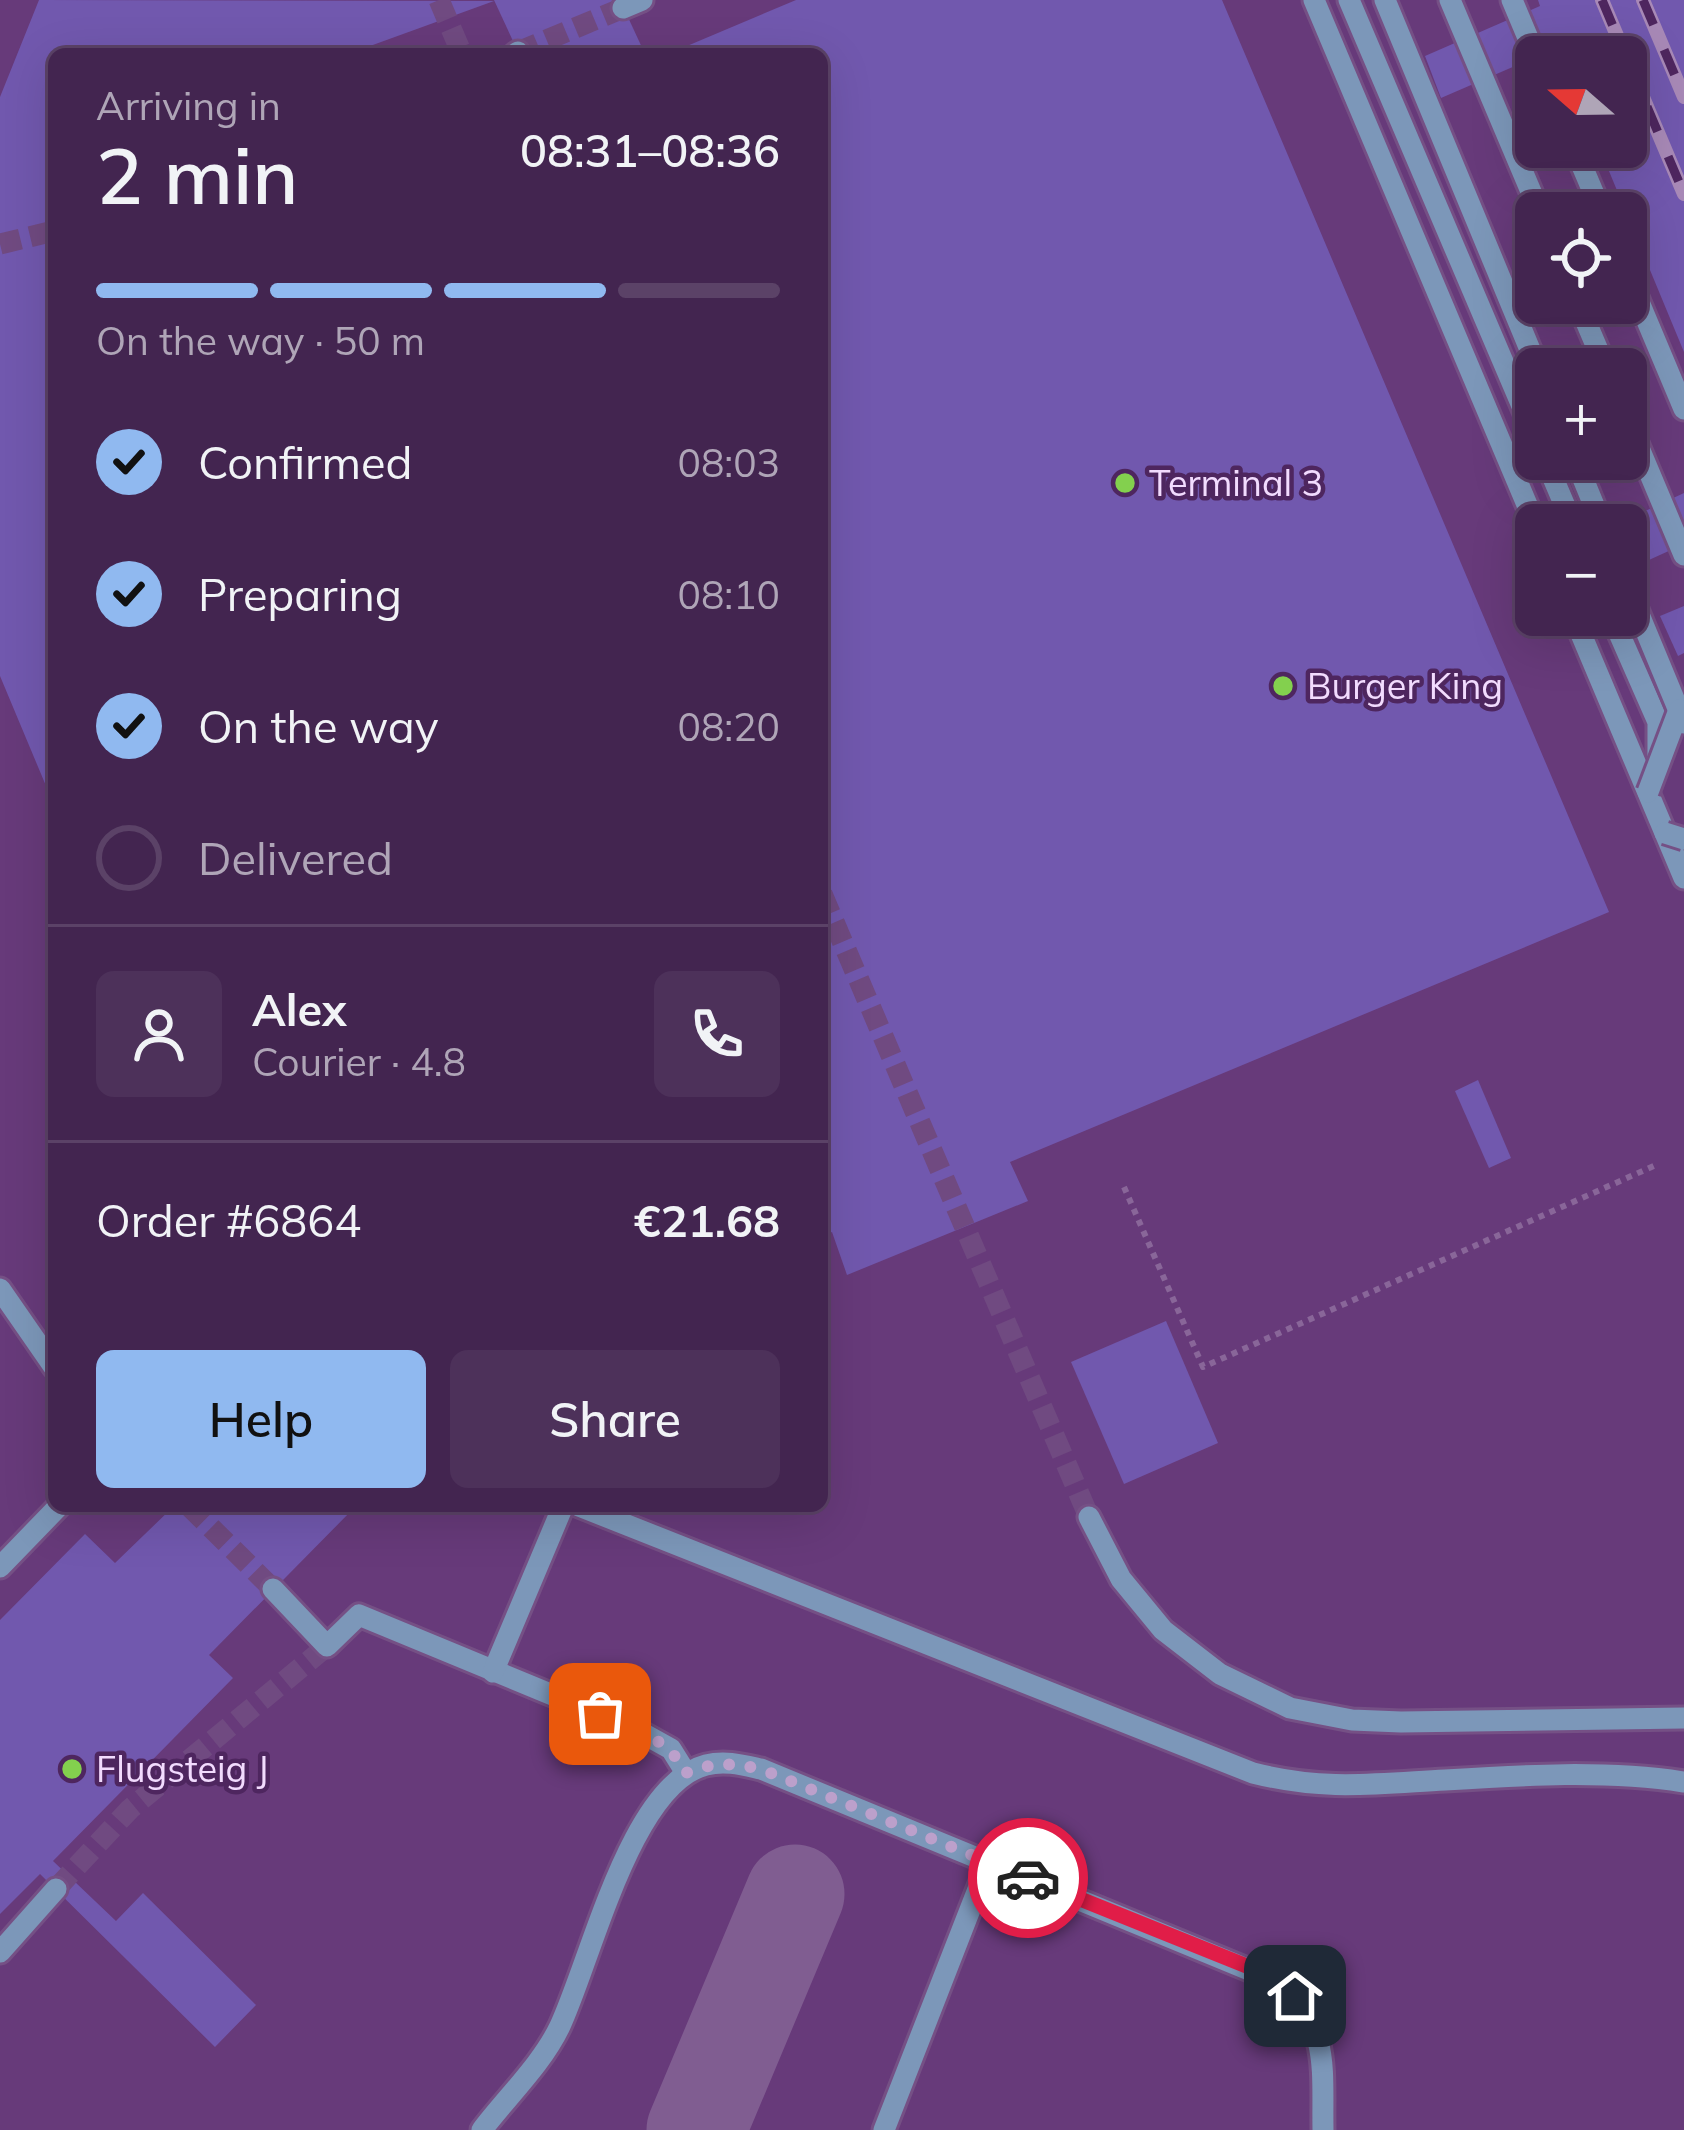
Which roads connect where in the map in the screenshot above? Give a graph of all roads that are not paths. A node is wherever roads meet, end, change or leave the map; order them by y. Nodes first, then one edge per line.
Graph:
1 (1314, 0) edge
2 (1349, 0) edge
3 (1385, 0) edge
4 (1450, 0) edge
5 (1512, 0) edge
6 (1527, 36) edge
7 (1531, 192) edge
8 (1647, 321) edge
9 (1529, 348) edge
10 (1515, 390) edge
11 (1684, 409) edge
12 (1647, 467) edge
13 (1527, 504) edge
14 (1684, 555) edge
15 (1647, 634) edge
16 (1583, 636) edge
17 (1620, 636) edge
18 (1638, 679) junction
19 (1682, 718) edge
20 (1648, 792) junction
21 (1678, 839) edge
22 (1684, 878) edge
23 (0, 1289) edge
24 (48, 1358) edge
25 (53, 1512) edge
26 (561, 1512) edge
27 (594, 1512) edge
28 (1089, 1517) tunnel mouth
29 (0, 1567) edge
30 (273, 1589) tunnel mouth
31 (494, 1672) junction
32 (1684, 1718) edge
33 (686, 1773) junction
34 (1684, 1782) edge
35 (989, 1861) junction
36 (56, 1888) tunnel mouth
37 (0, 1952) edge
38 (482, 2130) edge
39 (884, 2130) edge
40 (1323, 2130) edge

1 - 13 lane
2 - 10 lane
3 - 9 lane
4 - 7 lane
5 - 6 lane
8 - 11 lane
12 - 14 lane
15 - 19 lane, bridge
16 - 20 lane
17 - 18 lane
18 - 19 lane
18 - 21 lane
19 - 20 lane, bridge
20 - 21 lane
21 - 22 lane
23 - 24 lane
25 - 29 lane
26 - 31 lane
27 - 34 lane
28 - 32 lane
30 - 31 lane
31 - 33 lane
33 - 35 lane
33 - 38 lane
35 - 39 lane
35 - 40 lane
36 - 37 lane

